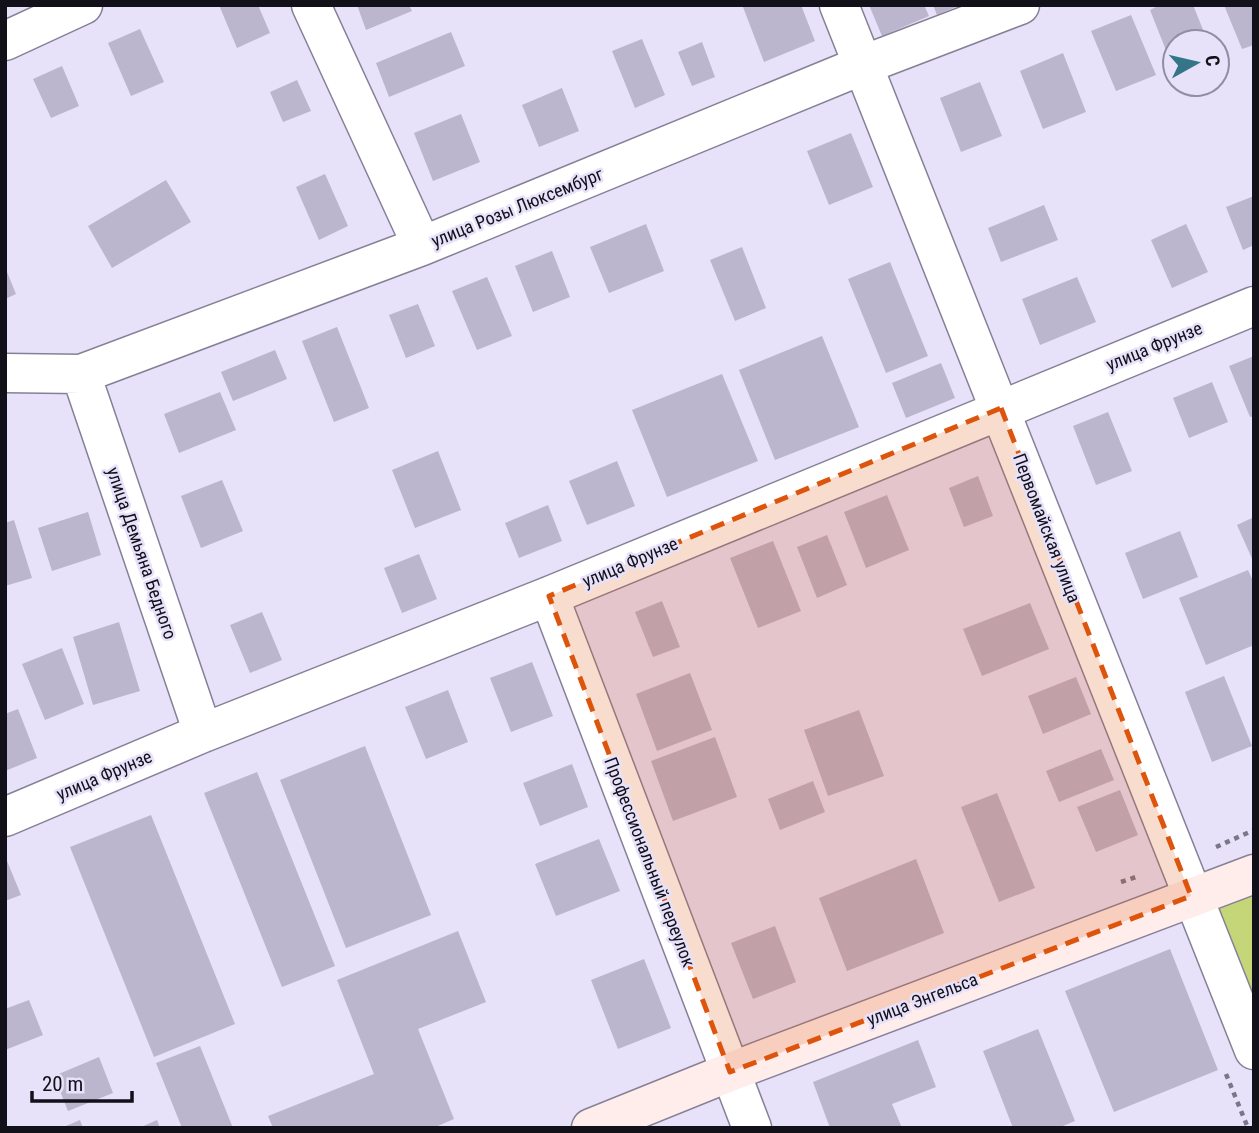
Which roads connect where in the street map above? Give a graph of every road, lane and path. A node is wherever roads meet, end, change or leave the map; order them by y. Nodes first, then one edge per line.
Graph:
1 (83, 5) edge
2 (311, 5) edge
3 (839, 5) edge
4 (1020, 5) edge
5 (5, 41) edge
6 (863, 65) junction
7 (422, 246) junction
8 (1254, 306) edge
9 (5, 373) edge
10 (81, 374) junction
11 (1001, 408) junction
12 (549, 596) junction
13 (203, 733) junction
14 (5, 817) edge
15 (1254, 874) edge
16 (1191, 896) junction
17 (1254, 1050) edge
18 (730, 1072) junction
19 (591, 1128) edge
20 (752, 1128) edge

1 - 5 street
2 - 7 street
3 - 6 street, Первомайская улица
4 - 6 street, улица Розы Люксембург
6 - 7 street, улица Розы Люксембург
6 - 11 street, Первомайская улица
7 - 10 street, улица Розы Люксембург
8 - 11 street, улица Фрунзе
9 - 10 street, улица Розы Люксембург
10 - 13 street, улица Демьяна Бедного
11 - 12 street, улица Фрунзе
11 - 16 street, Первомайская улица
12 - 13 street, улица Фрунзе
12 - 18 street, Профессиональный переулок
13 - 14 street, улица Фрунзе
15 - 16 main road, улица Энгельса
16 - 17 street, Первомайская улица
16 - 18 main road, улица Энгельса
18 - 19 main road, улица Энгельса
18 - 20 street, Профессиональный переулок

